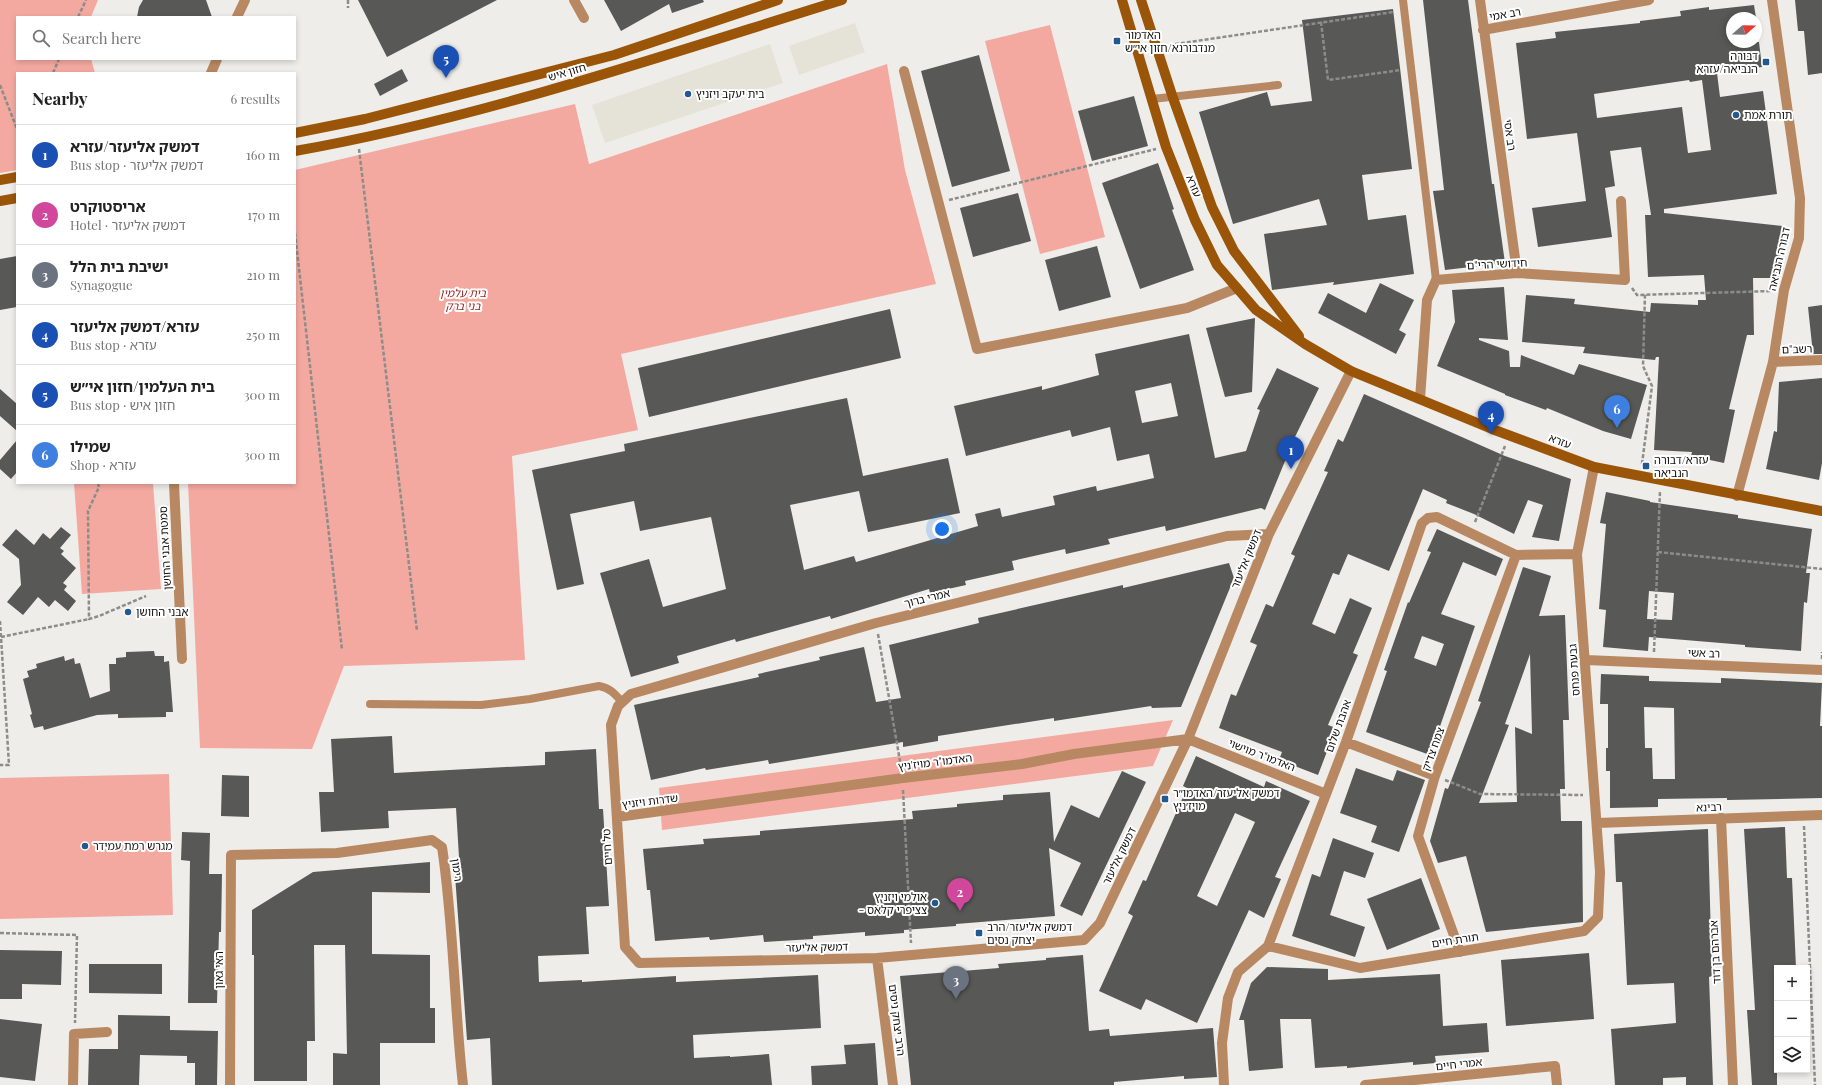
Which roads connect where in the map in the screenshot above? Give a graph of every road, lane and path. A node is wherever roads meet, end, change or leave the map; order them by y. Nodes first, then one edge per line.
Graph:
1 (86, 0) edge
2 (245, 0) edge
3 (348, 0) edge
4 (574, 0) edge
5 (778, 0) edge
6 (842, 0) edge
7 (1122, 0) edge
8 (1141, 0) edge
9 (1403, 0) edge
10 (1480, 0) edge
11 (1650, 0) edge
12 (1772, 0) edge
13 (348, 8) dead end
14 (1397, 11) dead end
15 (78, 16) edge
16 (237, 16) edge
17 (584, 18) dead end
18 (1321, 22) junction
19 (1483, 30) junction
20 (1156, 47) junction
21 (59, 60) edge
22 (217, 60) edge
23 (1411, 69) junction
24 (904, 71) dead end
25 (53, 72) edge
26 (211, 72) edge
27 (0, 85) edge
28 (1278, 85) dead end
29 (1173, 98) junction
30 (1152, 99) junction
31 (16, 126) edge
32 (296, 133) edge
33 (358, 140) junction
34 (1166, 147) junction
35 (296, 151) edge
36 (16, 177) edge
37 (0, 180) edge
38 (16, 198) edge
39 (0, 201) edge
40 (1621, 201) dead end
41 (939, 202) junction
42 (296, 242) edge
43 (1517, 273) junction
44 (1436, 280) junction
45 (1625, 280) junction
46 (1237, 288) junction
47 (1784, 290) junction
48 (1645, 294) junction
49 (1305, 344) junction
50 (1822, 360) edge
51 (1773, 362) junction
52 (1351, 371) junction
53 (1420, 399) junction
54 (1509, 435) junction
55 (1594, 467) junction
56 (1640, 476) junction
57 (1660, 480) junction
58 (98, 484) edge
59 (174, 484) edge
60 (1737, 496) junction
61 (1822, 511) edge
62 (1470, 533) junction
63 (1269, 534) junction
64 (1658, 552) junction
65 (1577, 554) junction
66 (1516, 555) junction
67 (1822, 568) edge
68 (146, 596) dead end
69 (89, 619) junction
70 (0, 621) edge
71 (417, 631) dead end
72 (1, 637) edge
73 (342, 650) dead end
74 (182, 659) dead end
75 (1586, 660) junction
76 (1654, 663) junction
77 (1822, 670) edge
78 (622, 702) junction
79 (370, 704) dead end
80 (1188, 739) junction
81 (1346, 742) junction
82 (0, 765) edge
83 (1435, 776) junction
84 (1326, 794) junction
85 (1595, 794) junction
86 (685, 809) joint
87 (1822, 815) edge
88 (1803, 816) junction
89 (617, 817) junction
90 (1721, 818) junction
91 (1597, 823) junction
92 (232, 856) joint
93 (1600, 872) joint
94 (0, 933) edge
95 (1268, 946) junction
96 (1460, 952) junction
97 (877, 958) junction
98 (639, 963) joint
99 (107, 1032) dead end
100 (74, 1034) junction
101 (73, 1085) edge
102 (230, 1085) edge
103 (463, 1085) edge
104 (893, 1085) edge
105 (1224, 1085) edge
106 (1365, 1085) edge
107 (1557, 1085) edge
108 (1733, 1085) edge
109 (1815, 1085) edge

1 - 15 path
2 - 16 street
3 - 13 path
4 - 17 street
5 - 32 street, חזון איש
6 - 33 street, חזון איש
7 - 30 street, עזרא
8 - 20 street, עזרא
9 - 23 lane
10 - 19 street, רב אסי
11 - 19 street, רב אמי
12 - 47 street, דבורה הנביאה
14 - 18 path
18 - 20 path
18 - 23 path
19 - 43 street, רב אסי
20 - 29 street, עזרא
21 - 25 path
22 - 26 street
23 - 44 lane
24 - 41 street
27 - 31 path
28 - 29 lane
29 - 30 lane
29 - 49 street, עזרא
30 - 34 street, עזרא
33 - 35 street, חזון איש
33 - 71 path
34 - 41 path
34 - 46 street, עזרא
36 - 37 street
38 - 39 street
40 - 45 street
41 - 46 street
42 - 73 path
43 - 44 street, חידושי הרי"ם
43 - 45 street, חידושי הרי"ם
44 - 53 street
45 - 48 path
46 - 49 street, עזרא
47 - 48 path
47 - 51 street, דבורה הנביאה
48 - 56 path
49 - 52 street, עזרא
50 - 51 street, רשב"ם
51 - 60 street, דבורה הנביאה
52 - 53 street, עזרא
52 - 63 street, דמשק אליעזר
53 - 54 street, עזרא
54 - 55 street, עזרא
54 - 62 path
55 - 56 street, עזרא
55 - 65 street, גבעת פנחס
56 - 57 street, עזרא
57 - 60 street, עזרא
57 - 64 path
58 - 69 path
59 - 74 street, סמטת אבני החושן
60 - 61 street, עזרא
62 - 66 street, אהבת שלום
62 - 81 street, אהבת שלום
63 - 78 street, אמרי ברוך
63 - 80 street, דמשק אליעזר
64 - 67 path
64 - 76 path
65 - 66 street, אהבת שלום
65 - 75 street, גבעת פנחס
66 - 83 street, צמח צדיק
68 - 69 path
69 - 72 path
70 - 72 path
72 - 82 path
75 - 76 street, רב אשי
75 - 85 street, גבעת פנחס
76 - 77 street, רב אשי
78 - 79 lane
78 - 89 street, טל חיים
80 - 84 street, האדמו"ר מוישוי
80 - 86 street, האדמו"ר מויז'ניץ
80 - 97 street, דמשק אליעזר
81 - 83 street
81 - 84 street, אהבת שלום
83 - 85 path
83 - 96 street, צמח צדיק
84 - 95 street, אהבת שלום
85 - 91 street, גבעת פנחס
86 - 89 street, שדרות ויזניץ
87 - 88 street, רבינא
88 - 90 street, רבינא
88 - 109 path
89 - 98 street, טל חיים
90 - 91 street, רבינא
90 - 108 street, אברהם בן דוד
91 - 93 street, גבעת פנחס
92 - 102 street, האי גאון
92 - 103 street, רימון
93 - 96 street, תורת חיים
94 - 100 path
95 - 96 street, תורת חיים
95 - 105 street, אהבת שלום
97 - 98 street, דמשק אליעזר
97 - 104 street, הרב יצחק ניסים
99 - 100 street
100 - 101 street
106 - 107 street, אמרי חיים

